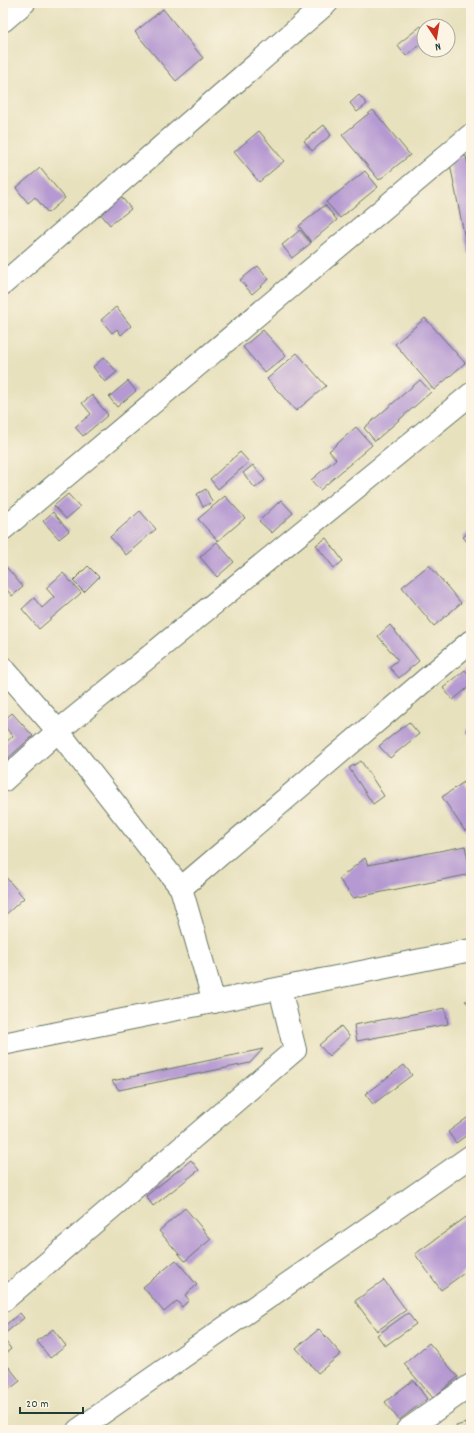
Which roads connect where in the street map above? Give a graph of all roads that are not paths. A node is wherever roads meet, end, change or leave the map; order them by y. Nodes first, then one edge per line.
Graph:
1 (24, 3) edge
2 (327, 3) edge
3 (3, 21) edge
4 (471, 135) edge
5 (3, 284) edge
6 (471, 394) edge
7 (3, 529) edge
8 (471, 641) edge
9 (3, 668) edge
10 (58, 731) junction
11 (3, 781) edge
12 (181, 888) junction
13 (471, 950) edge
14 (280, 988) junction
15 (214, 1002) junction
16 (3, 1044) edge
17 (471, 1156) edge
18 (3, 1301) edge
19 (471, 1385) edge
20 (432, 1422) edge
21 (78, 1430) edge
22 (407, 1430) edge

1 - 3 street
2 - 5 street
4 - 7 street
6 - 10 street
8 - 12 street
9 - 10 street
10 - 11 street
10 - 12 street
12 - 15 street
13 - 14 street
14 - 15 street
14 - 18 street
15 - 16 street
17 - 21 street
19 - 20 street
20 - 22 street

